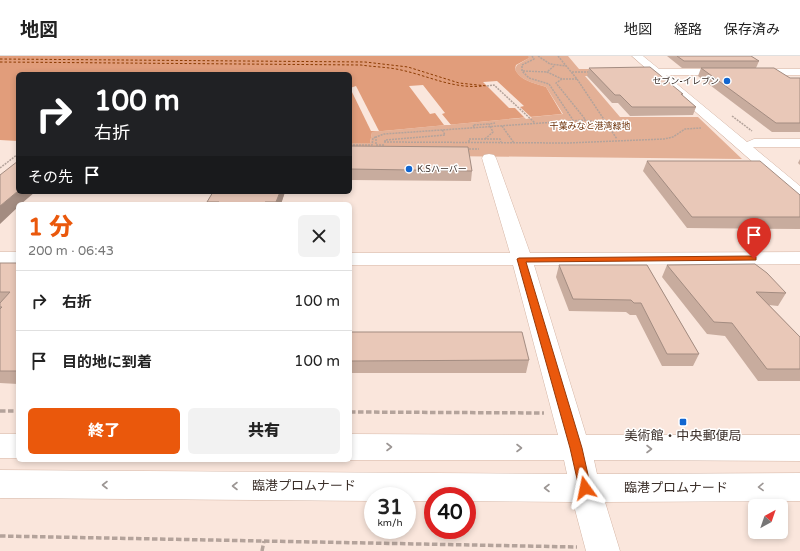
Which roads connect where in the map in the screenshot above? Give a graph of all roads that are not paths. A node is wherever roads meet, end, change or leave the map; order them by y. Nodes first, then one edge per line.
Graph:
1 (638, 56) edge
2 (649, 56) edge
3 (656, 72) junction
4 (670, 72) junction
5 (800, 72) edge
6 (753, 138) junction
7 (800, 143) edge
8 (484, 153) road end
9 (800, 181) edge
10 (800, 194) edge
11 (0, 258) edge
12 (16, 258) edge
13 (800, 258) edge
14 (352, 259) edge
15 (522, 259) junction
16 (0, 446) edge
17 (16, 446) edge
18 (352, 447) edge
19 (576, 448) junction
20 (800, 448) edge
21 (0, 484) edge
22 (800, 487) edge
23 (585, 488) junction
24 (602, 549) edge

1 - 3 street
2 - 4 street
3 - 4 street
3 - 10 street
4 - 5 street
4 - 6 street
6 - 7 street
6 - 9 street
8 - 15 street
11 - 12 street
13 - 15 street
14 - 15 street
15 - 19 street
16 - 17 street
18 -> 19 street
19 -> 20 street
19 - 23 street
23 -> 21 street, 臨港プロムナード
22 -> 23 street, 臨港プロムナード
23 - 24 street

